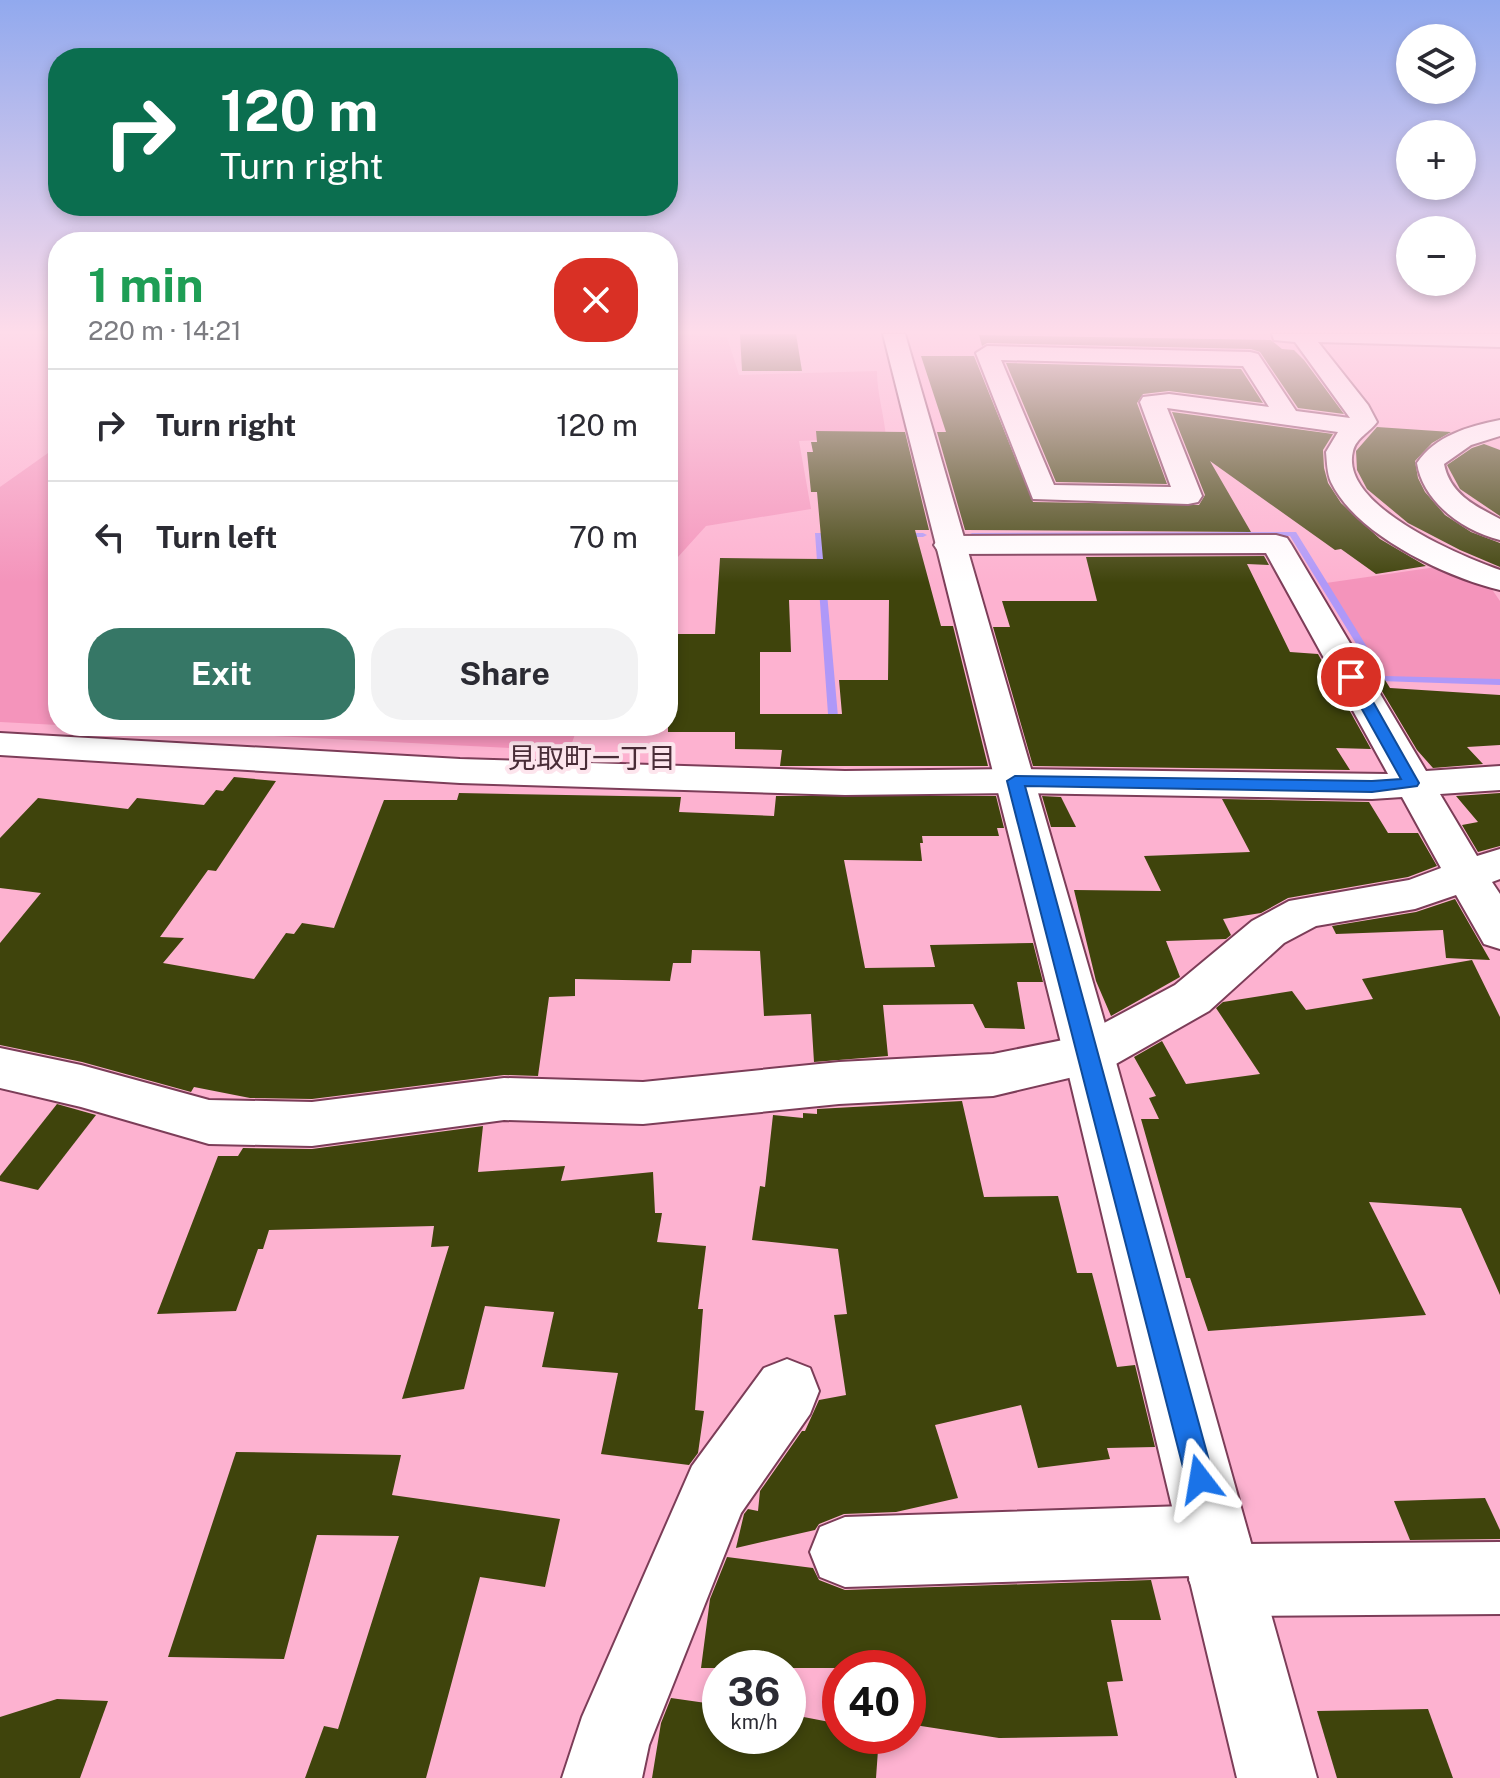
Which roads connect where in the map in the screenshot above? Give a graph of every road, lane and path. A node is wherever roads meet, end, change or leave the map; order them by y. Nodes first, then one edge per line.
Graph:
1 (916, 417) edge
2 (1013, 417) edge
3 (1158, 417) edge
4 (1293, 417) edge
5 (1362, 417) edge
6 (1359, 427) junction
7 (1500, 428) edge
8 (1500, 531) edge
9 (949, 545) junction
10 (1500, 581) edge
11 (0, 744) edge
12 (1500, 778) edge
13 (1015, 781) junction
14 (1411, 783) junction
15 (1484, 870) edge
16 (1500, 933) edge
17 (1089, 1055) junction
18 (0, 1068) edge
19 (787, 1391) dead end
20 (845, 1552) dead end
21 (1220, 1560) junction
22 (1500, 1578) edge
23 (602, 1778) edge
24 (1277, 1778) edge

1 - 9 street
2 - 3 street
4 - 6 street
5 - 6 street
6 - 10 street
7 - 8 street
9 - 13 street
9 - 14 street
11 - 13 street
12 - 14 street
13 - 14 street
13 - 17 street
14 - 15 street
15 - 16 street
15 - 17 street
17 - 18 street
17 - 21 street
19 - 23 street
20 - 21 street
21 - 22 street
21 - 24 street

